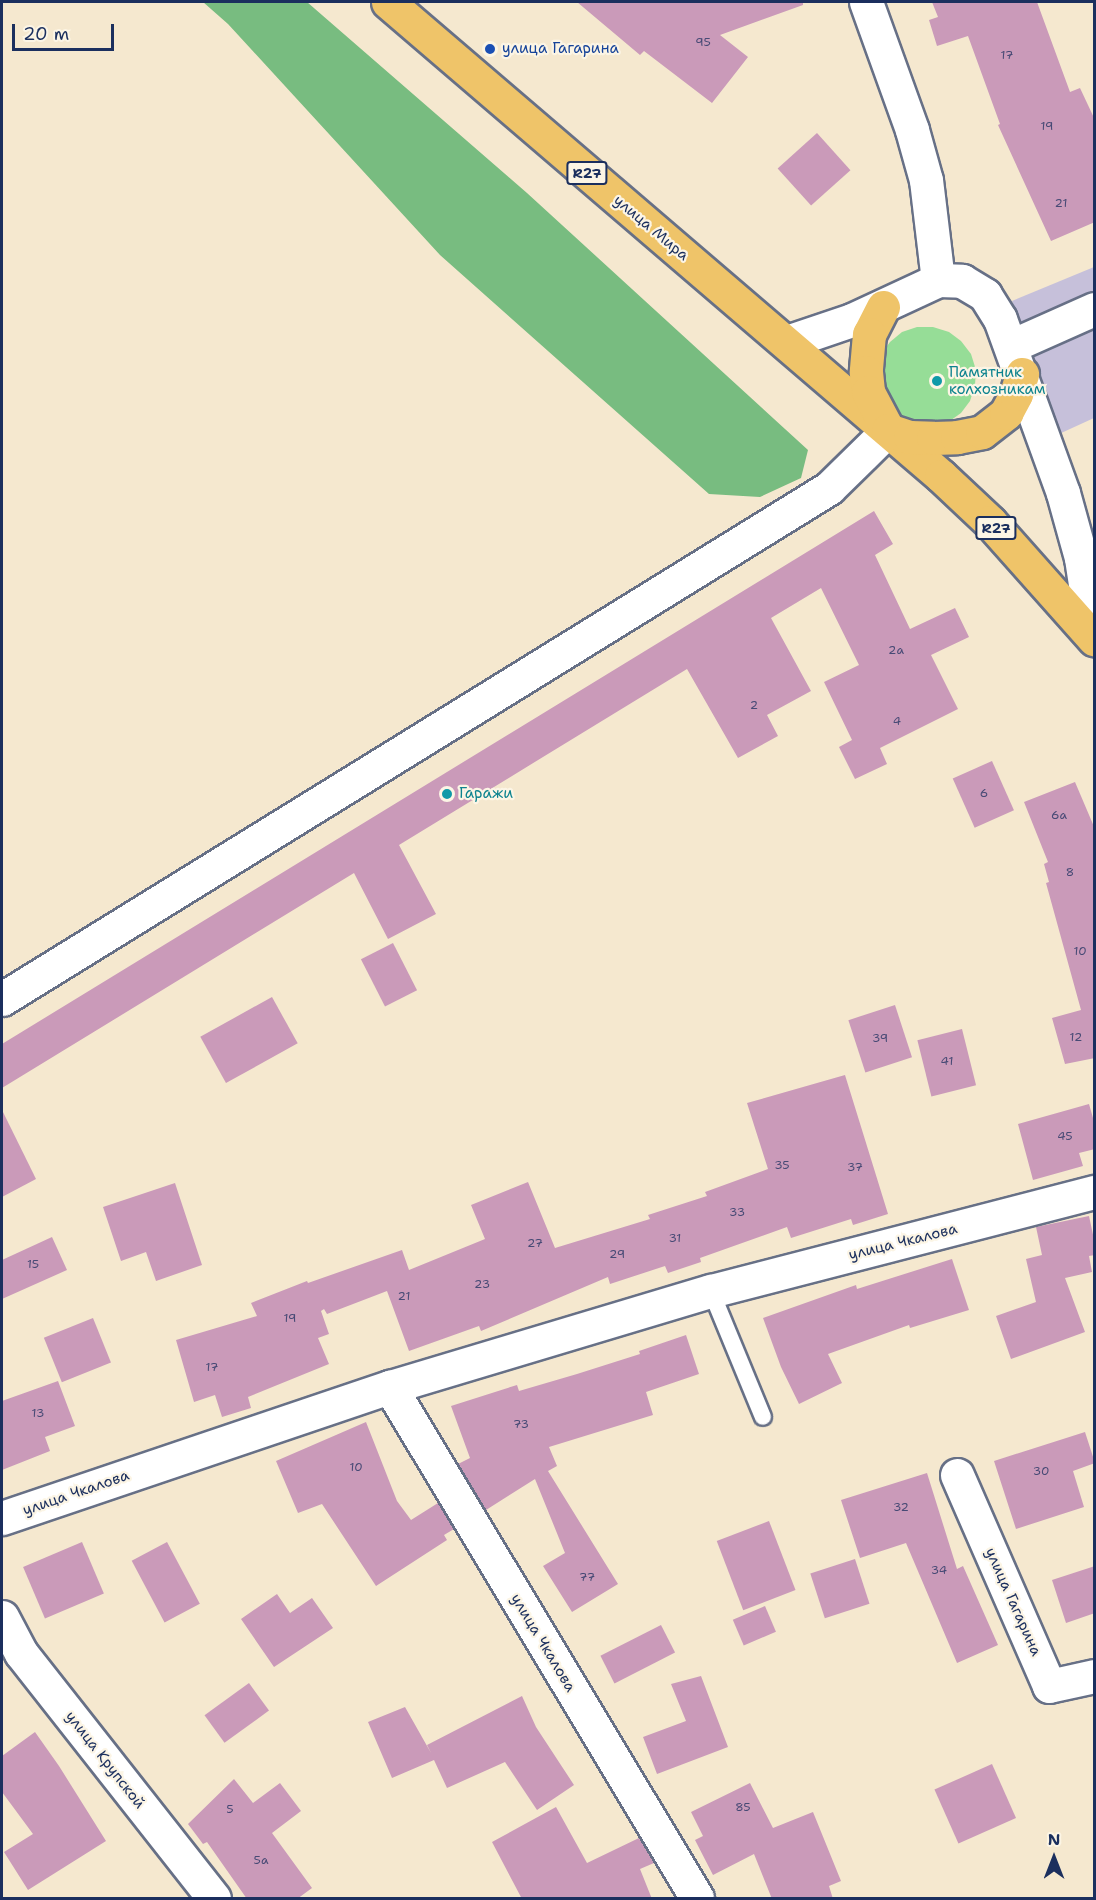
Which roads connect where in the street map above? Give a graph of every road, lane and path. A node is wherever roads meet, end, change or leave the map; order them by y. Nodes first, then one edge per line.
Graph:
1 (388, 2) edge
2 (866, 2) edge
3 (938, 280) junction
4 (883, 307) junction
5 (1095, 309) edge
6 (787, 342) junction
7 (1016, 360) junction
8 (888, 430) junction
9 (1094, 638) edge
10 (2, 999) edge
11 (1095, 1192) edge
12 (711, 1291) junction
13 (390, 1388) junction
14 (763, 1417) dead end
15 (957, 1475) dead end
16 (2, 1518) edge
17 (2, 1617) edge
18 (1095, 1676) edge
19 (214, 1899) edge
20 (697, 1899) edge

1 - 6 main road, улица Мира / R27
2 - 3 street
3 - 4 street
3 - 7 street
4 - 6 street
4 - 8 main road
5 - 7 street
6 - 8 main road, улица Мира / R27
7 - 8 main road
7 - 9 street
8 - 9 main road, R27
8 - 10 street
11 - 12 street, улица Чкалова
12 - 13 street, улица Чкалова
12 - 14 lane
13 - 16 street, улица Чкалова
13 - 20 street, улица Чкалова
15 - 18 street, улица Гагарина
17 - 19 street, улица Крупской

